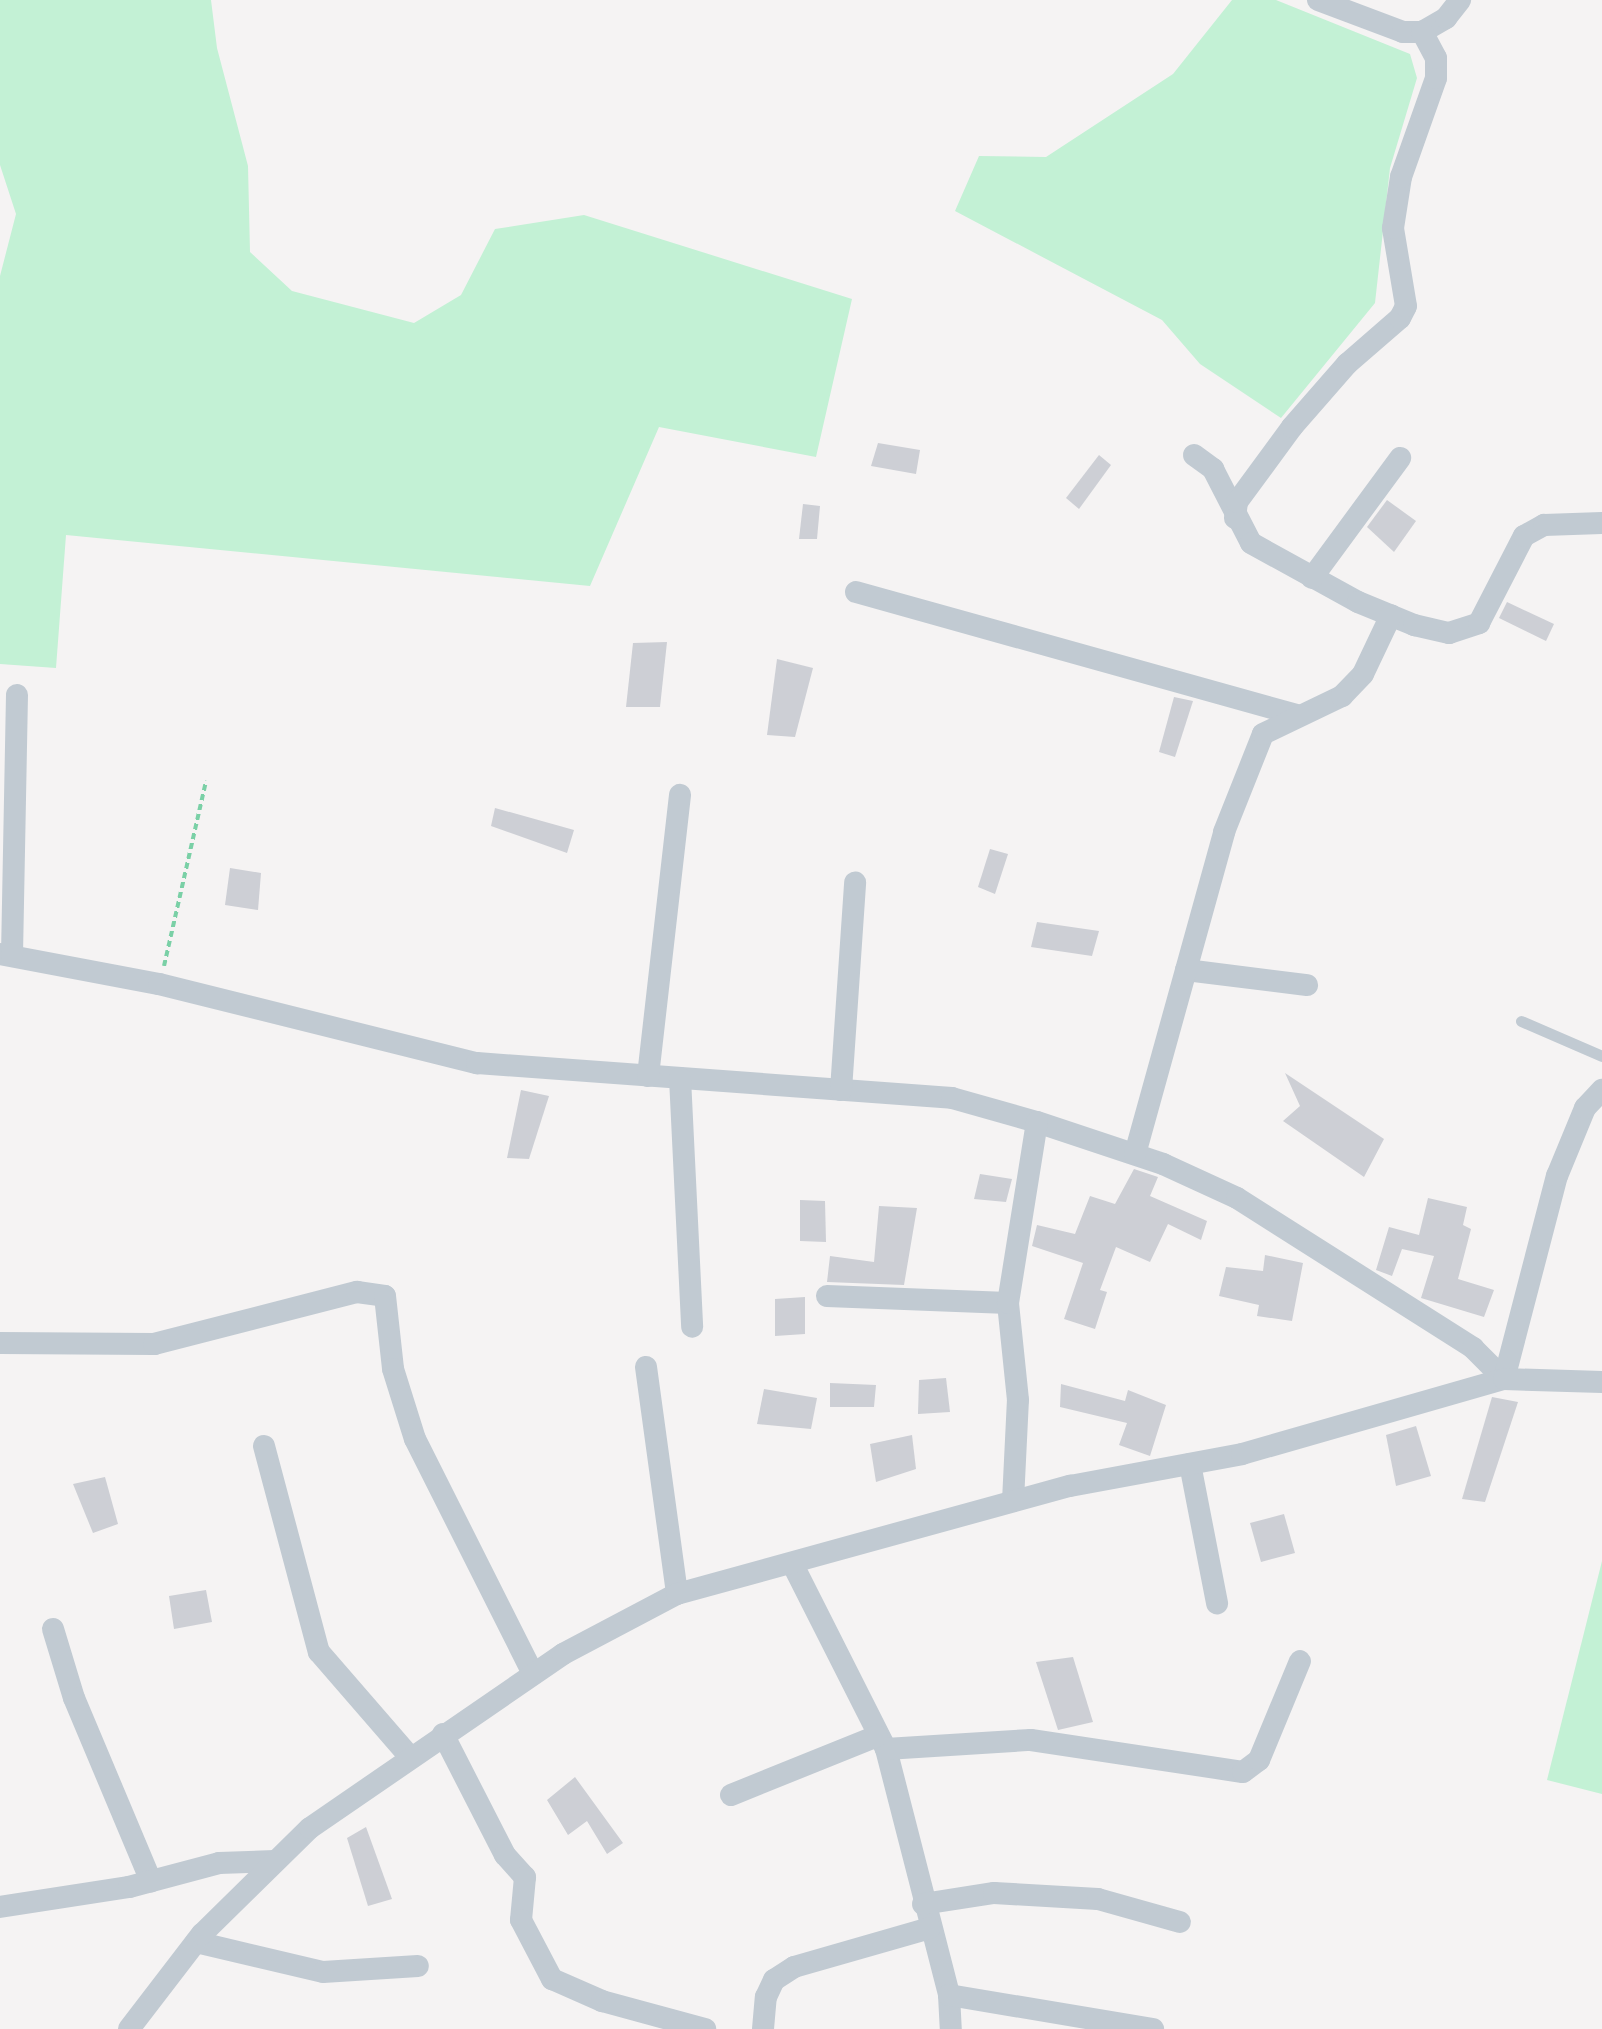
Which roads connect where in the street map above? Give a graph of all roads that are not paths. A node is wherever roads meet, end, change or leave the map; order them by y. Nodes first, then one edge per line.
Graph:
1 (1318, 0) edge
2 (1460, 0) edge
3 (1422, 32) junction
4 (1194, 455) dead end
5 (1400, 458) dead end
6 (1235, 518) junction
7 (1602, 523) edge
8 (1312, 578) junction
9 (856, 592) dead end
10 (1391, 615) junction
11 (17, 695) dead end
12 (1297, 715) junction
13 (680, 795) dead end
14 (855, 882) dead end
15 (6, 955) edge
16 (1186, 970) junction
17 (1307, 985) dead end
18 (1521, 1021) dead end
19 (1602, 1056) edge
20 (648, 1076) junction
21 (680, 1078) junction
22 (841, 1090) junction
23 (1602, 1090) edge
24 (1037, 1122) junction
25 (1135, 1154) junction
26 (827, 1296) dead end
27 (1008, 1303) junction
28 (692, 1327) dead end
29 (0, 1343) edge
30 (646, 1367) dead end
31 (1504, 1379) junction
32 (1602, 1382) edge
33 (264, 1446) dead end
34 (1190, 1464) junction
35 (1013, 1501) junction
36 (792, 1563) junction
37 (677, 1594) junction
38 (1217, 1603) dead end
39 (53, 1629) dead end
40 (1300, 1661) dead end
41 (533, 1674) junction
42 (443, 1734) junction
43 (882, 1742) junction
44 (410, 1757) junction
45 (731, 1795) dead end
46 (275, 1861) junction
47 (151, 1881) junction
48 (923, 1904) junction
49 (0, 1907) edge
50 (1180, 1922) dead end
51 (930, 1928) junction
52 (196, 1942) junction
53 (418, 1966) dead end
54 (949, 1995) junction
55 (129, 2029) edge
56 (705, 2029) edge
57 (763, 2029) edge
58 (951, 2029) edge
59 (1153, 2029) edge

1 - 3 street
2 - 3 street
3 - 6 street
4 - 6 street
5 - 8 street
6 - 8 street
7 - 10 street
8 - 10 street
9 - 12 street
10 - 12 street
11 - 15 street
12 - 16 street
13 - 20 street
14 - 22 street
15 - 20 street
16 - 17 street
16 - 25 street
18 - 19 lane
20 - 21 street
21 - 22 street
21 - 28 street
22 - 24 street
23 - 31 street
24 - 25 street
24 - 27 street
25 - 31 street
26 - 27 street
27 - 35 street
29 - 41 street
30 - 37 street
31 - 32 street
31 - 34 street
33 - 44 street
34 - 35 street
34 - 38 street
35 - 36 street
36 - 37 street
36 - 43 street
37 - 41 street
39 - 47 street
40 - 43 street
41 - 42 street
42 - 44 street
42 - 56 street
43 - 45 street
43 - 48 street
44 - 46 street
46 - 47 street
46 - 52 street
47 - 49 street
48 - 50 street
48 - 51 street
51 - 54 street
51 - 57 street
52 - 53 street
52 - 55 street
54 - 58 street
54 - 59 street

